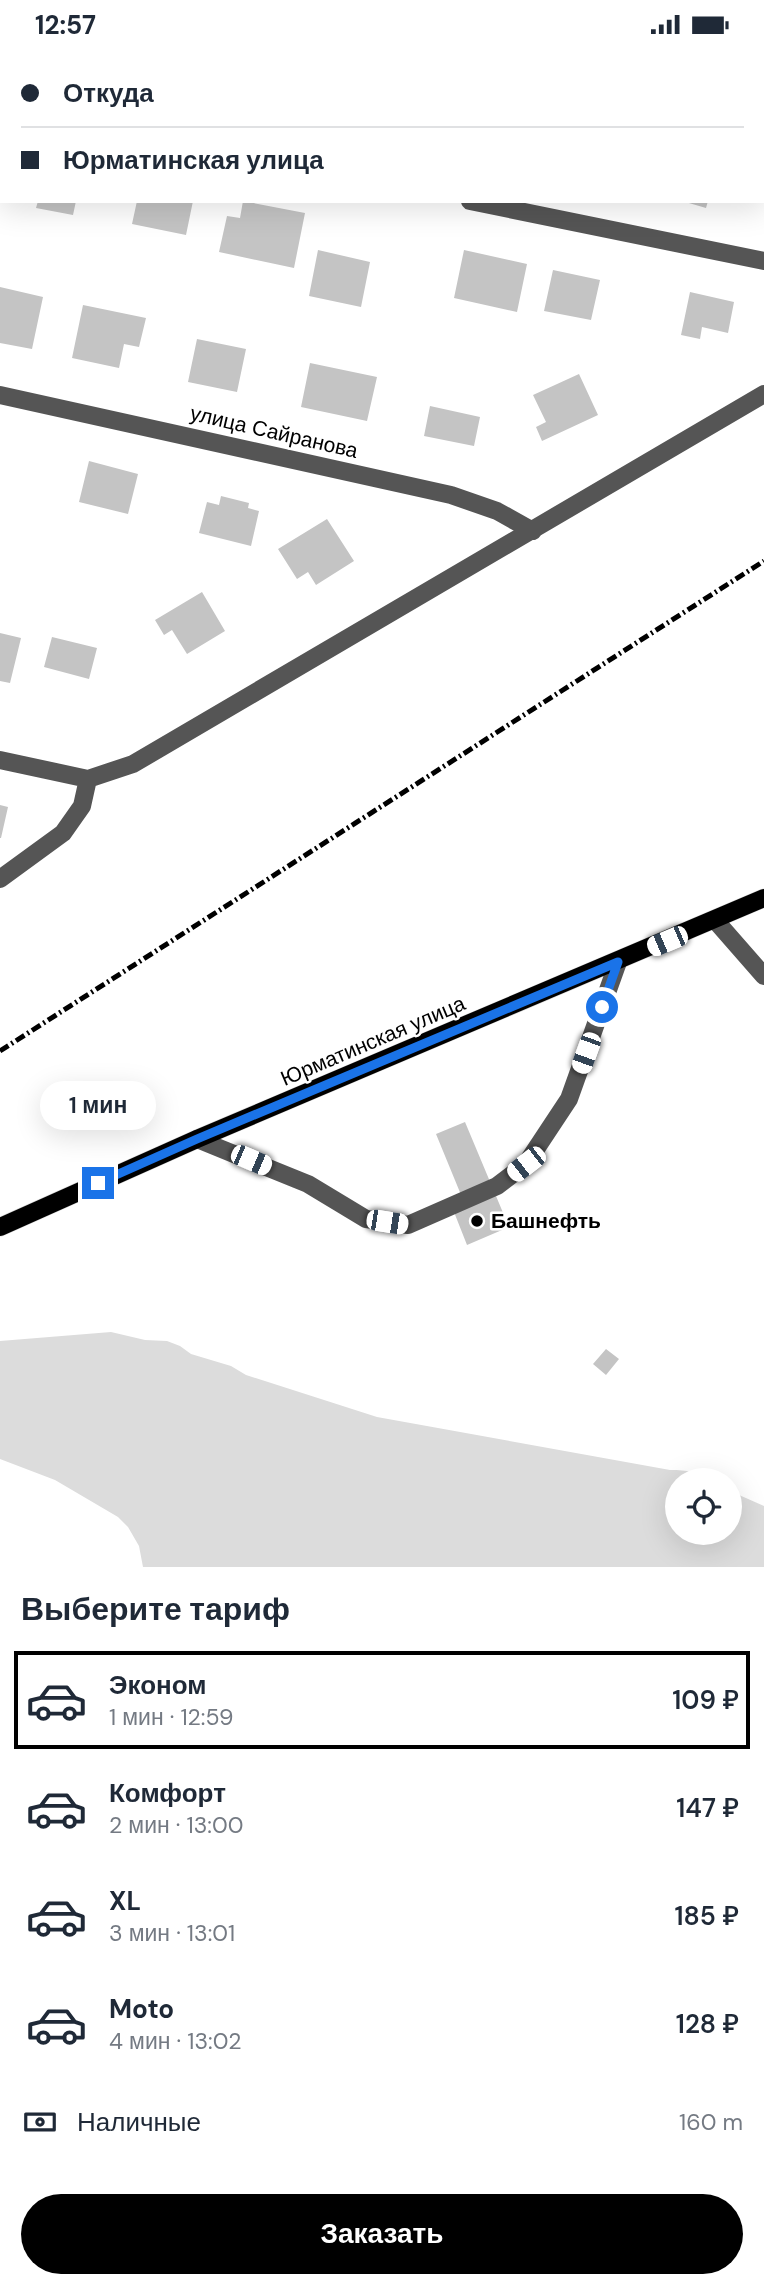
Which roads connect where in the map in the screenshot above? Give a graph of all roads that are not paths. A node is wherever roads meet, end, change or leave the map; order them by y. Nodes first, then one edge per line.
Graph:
1 (480, 203) edge
2 (764, 261) edge
3 (764, 394) edge
4 (0, 395) edge
5 (533, 531) junction
6 (0, 759) edge
7 (88, 779) junction
8 (0, 879) edge
9 (764, 898) edge
10 (715, 920) junction
11 (618, 962) junction
12 (764, 976) edge
13 (197, 1139) junction
14 (0, 1227) edge

1 - 2 street
3 - 5 street
4 - 5 street, улица Сайранова
5 - 7 street
6 - 7 street
7 - 8 street
9 - 10 main road, Юрматинская улица
10 - 11 main road, Юрматинская улица
10 - 12 street
11 - 13 main road, Юрматинская улица
11 - 13 street
13 - 14 main road, Юрматинская улица

